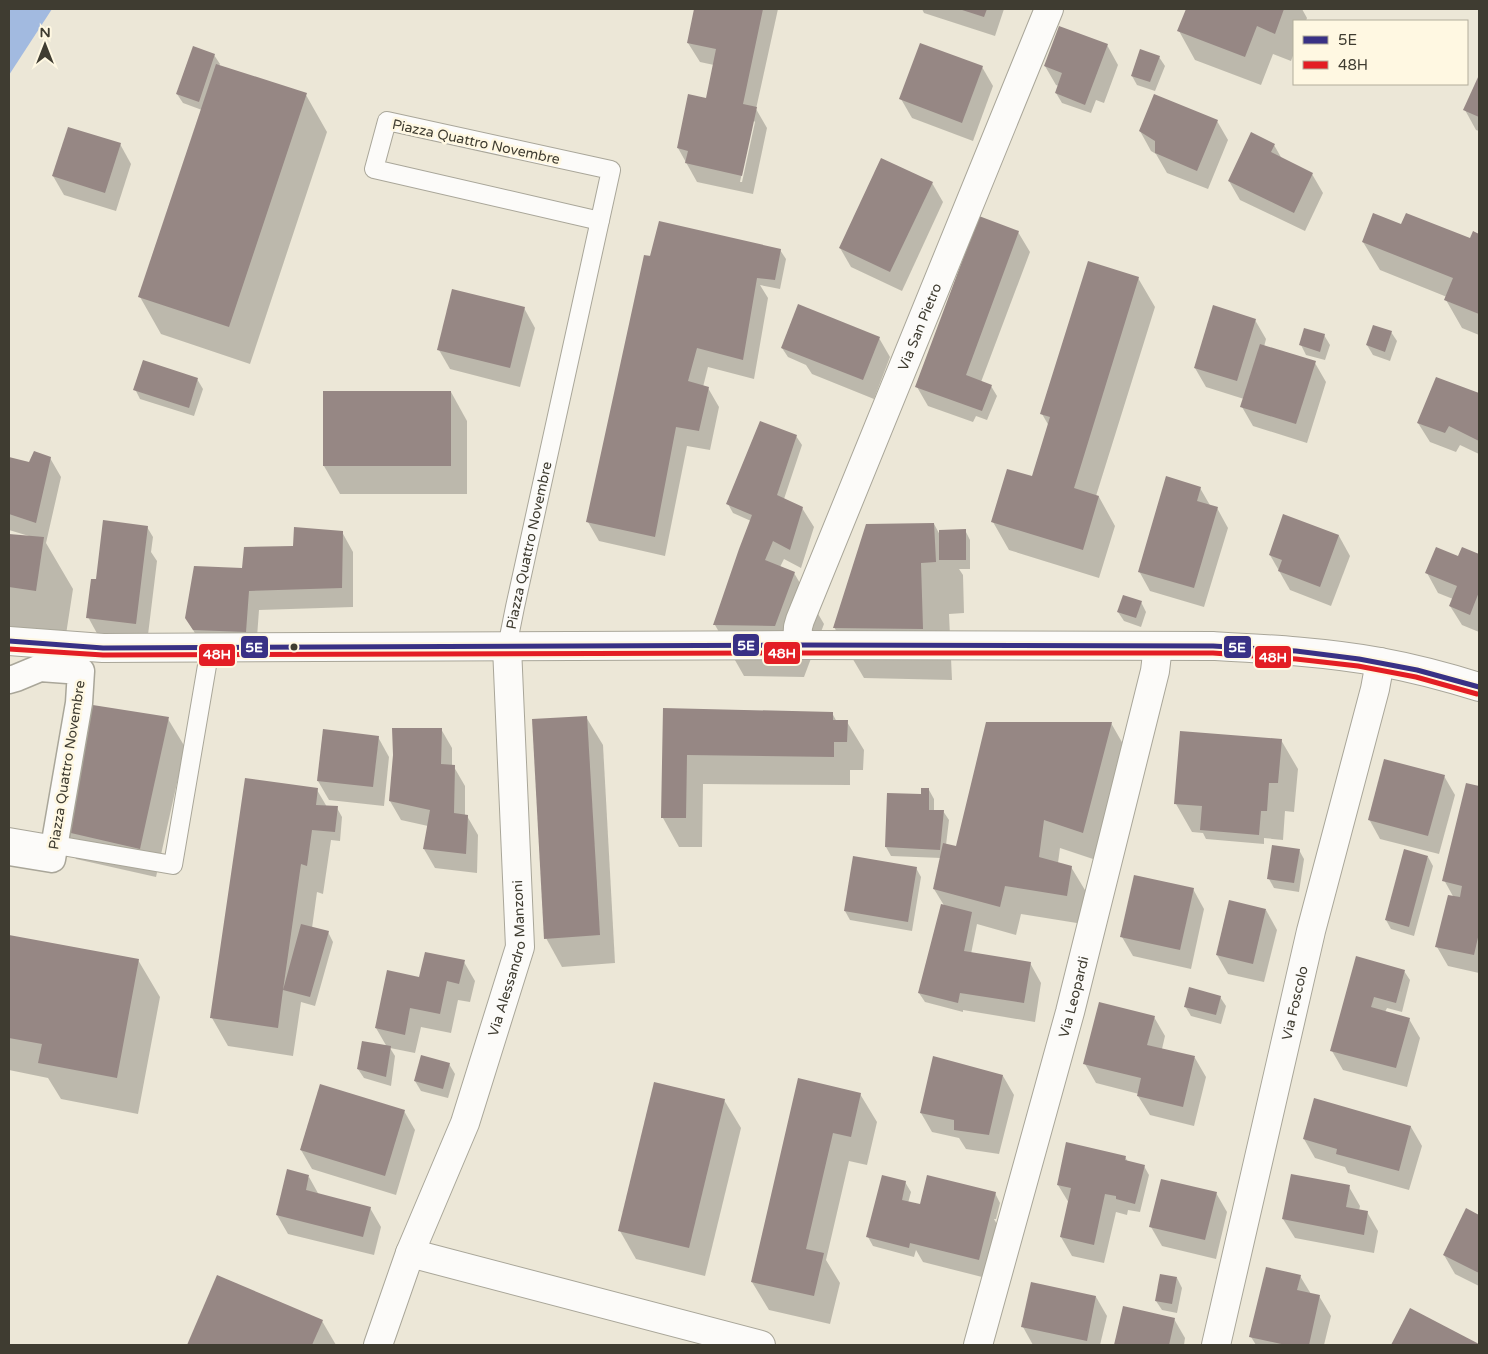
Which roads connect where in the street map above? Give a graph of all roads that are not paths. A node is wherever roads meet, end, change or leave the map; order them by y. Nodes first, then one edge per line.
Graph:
1 (1049, 9) edge
2 (600, 221) junction
3 (9, 641) edge
4 (797, 645) junction
5 (1158, 646) junction
6 (507, 647) junction
7 (210, 648) junction
8 (1380, 662) junction
9 (9, 680) edge
10 (1479, 687) edge
11 (9, 837) edge
12 (9, 852) edge
13 (410, 1253) junction
14 (378, 1345) edge
15 (761, 1345) edge
16 (978, 1345) edge
17 (1216, 1345) edge

1 - 4 street, Via San Pietro
2 - 2 lane, Piazza Quattro Novembre
2 - 6 lane, Piazza Quattro Novembre
3 - 7 street, Piazza Quattro Novembre
4 - 5 street
4 - 6 street
5 - 8 street
5 - 16 street, Via Leopardi
6 - 7 street, Piazza Quattro Novembre
6 - 13 street, Via Alessandro Manzoni
7 - 11 lane
8 - 10 street
8 - 17 street, Via Foscolo
9 - 12 street, Piazza Quattro Novembre
13 - 14 street, Via Alessandro Manzoni
13 - 15 street

